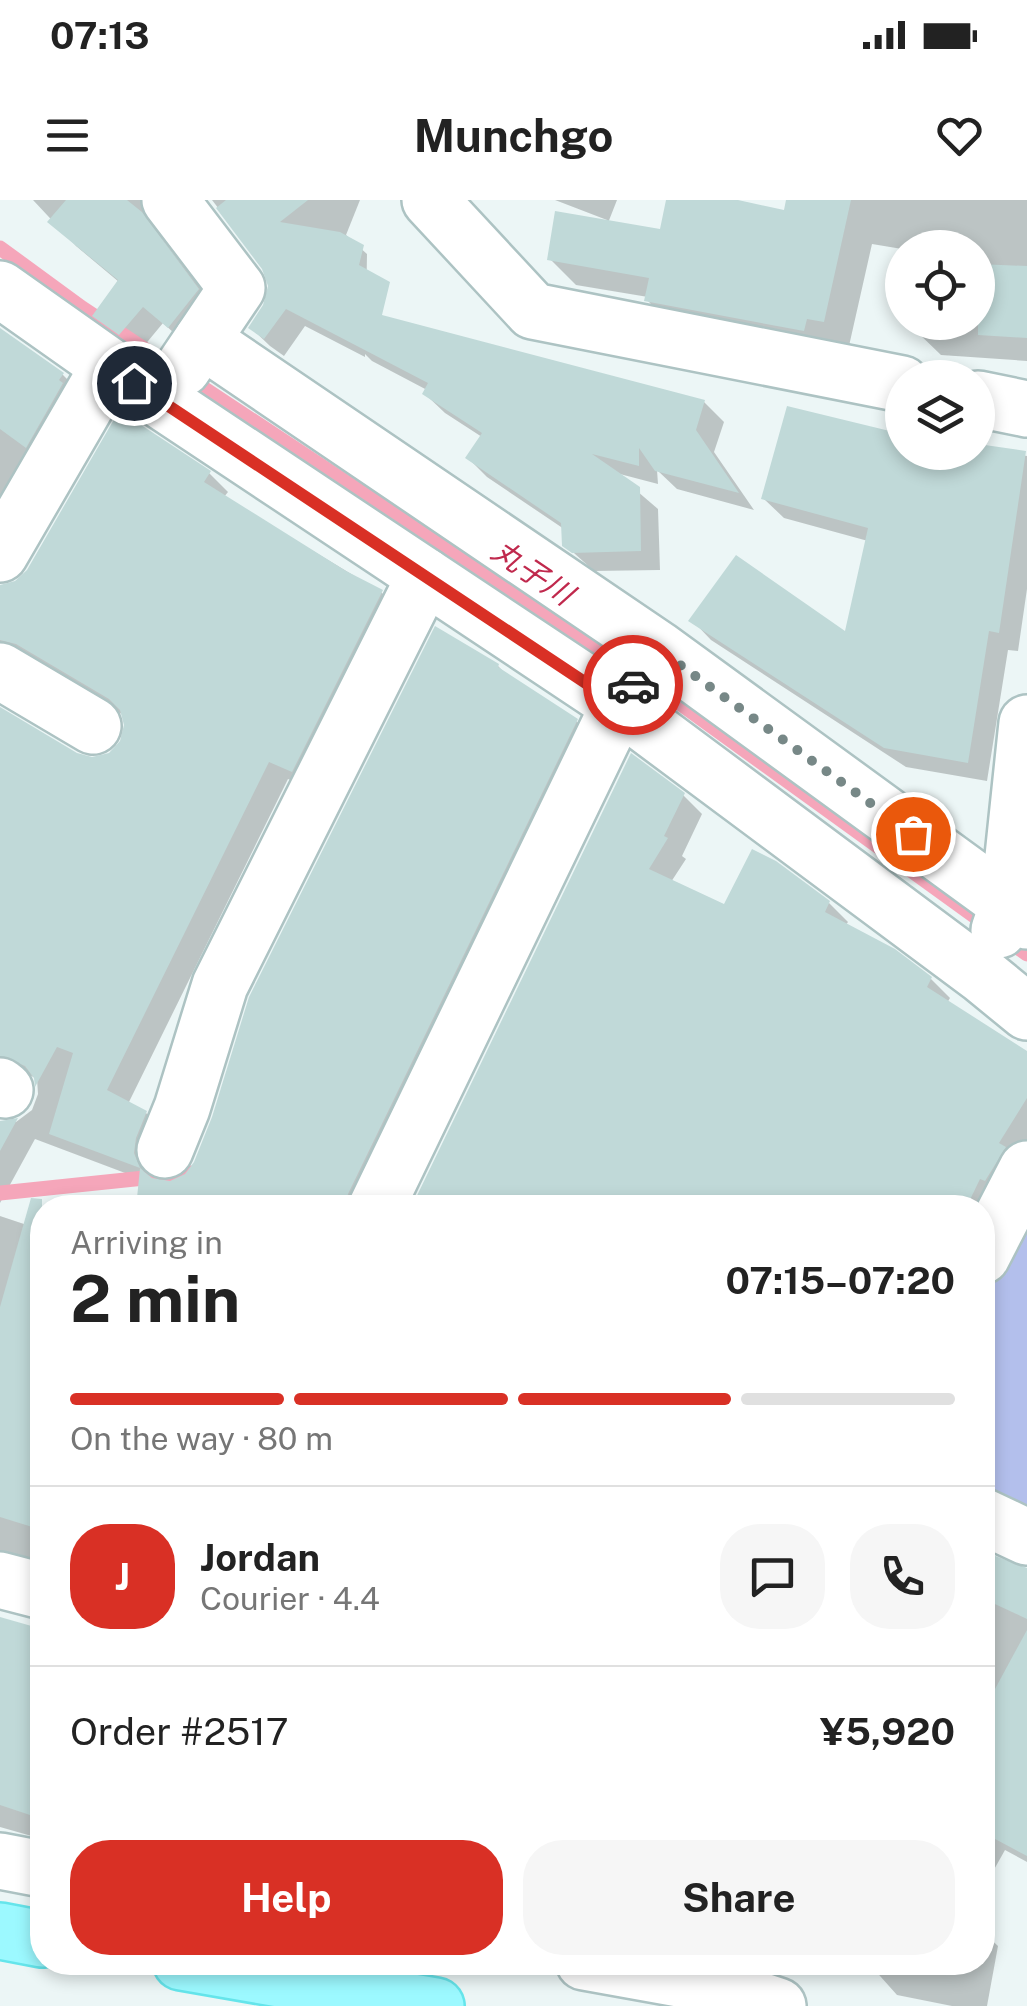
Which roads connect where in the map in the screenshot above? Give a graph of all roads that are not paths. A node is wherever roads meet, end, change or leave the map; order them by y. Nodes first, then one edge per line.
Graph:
1 (170, 200) edge
2 (430, 200) edge
3 (0, 289) edge
4 (198, 345) junction
5 (109, 366) junction
6 (885, 381) edge
7 (160, 400) junction
8 (995, 402) edge
9 (1027, 409) edge
10 (0, 554) edge
11 (425, 576) junction
12 (0, 672) edge
13 (639, 677) junction
14 (1027, 723) edge
15 (93, 726) dead end
16 (1002, 936) edge
17 (1027, 1012) edge
18 (165, 1150) dead end
19 (1027, 1169) edge
20 (382, 1195) edge
21 (995, 1231) edge
22 (995, 1522) edge
23 (1027, 1538) edge
24 (0, 1580) edge
25 (30, 1588) edge
26 (0, 1861) edge
27 (30, 1867) edge
28 (0, 1931) edge
29 (30, 1937) edge
30 (256, 1975) edge
31 (672, 1975) edge
32 (436, 2006) edge
33 (778, 2006) edge

1 - 4 street
2 - 6 street
3 - 5 street
4 - 7 street
4 - 13 street
5 - 7 street
5 - 10 street
7 - 11 street
8 - 9 street
11 - 13 street
11 - 18 street
12 - 15 street
13 - 16 street
13 - 16 street
13 - 20 street
14 - 16 street
16 - 17 street
19 - 21 street
22 - 23 street
24 - 25 street
26 - 27 street
28 - 29 main road
30 - 32 main road
31 - 33 street

